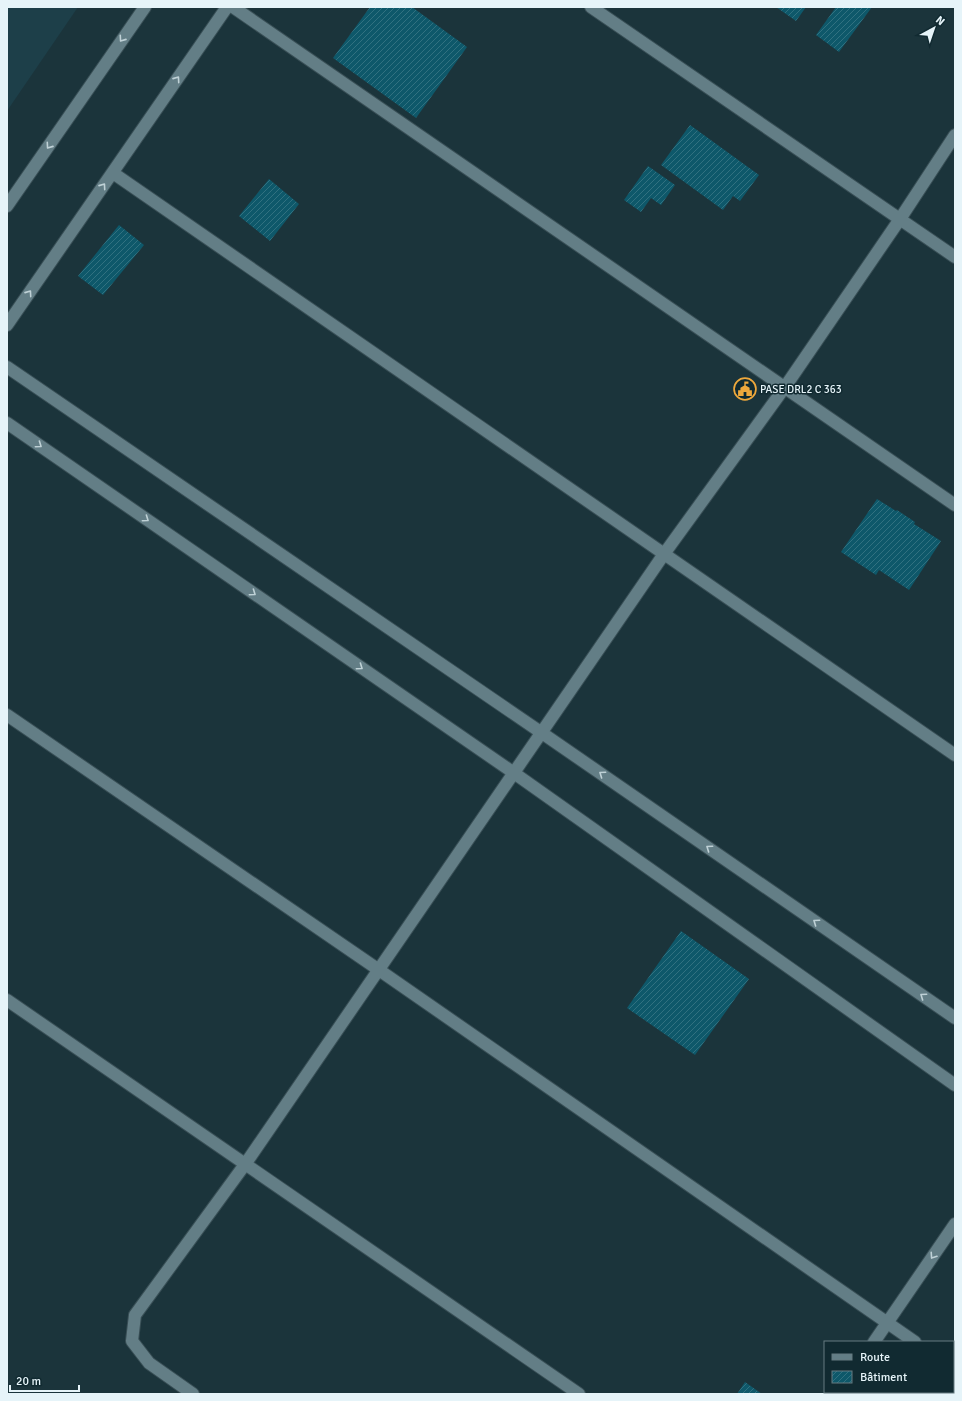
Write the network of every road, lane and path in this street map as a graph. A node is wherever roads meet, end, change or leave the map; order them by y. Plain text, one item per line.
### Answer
1 (145, 7) edge
2 (227, 7) edge
3 (233, 7) edge
4 (591, 7) edge
5 (955, 135) edge
6 (113, 173) junction
7 (7, 206) edge
8 (900, 219) junction
9 (955, 257) edge
10 (7, 325) edge
11 (7, 367) edge
12 (785, 386) junction
13 (7, 423) edge
14 (955, 504) edge
15 (664, 554) junction
16 (7, 715) edge
17 (542, 733) junction
18 (955, 755) edge
19 (514, 773) junction
20 (379, 970) junction
21 (7, 1000) edge
22 (955, 1018) edge
23 (955, 1085) edge
24 (246, 1163) junction
25 (955, 1224) edge
26 (887, 1323) junction
27 (875, 1341) edge
28 (914, 1341) edge
29 (193, 1394) edge
30 (579, 1394) edge

1 -> 7 street
6 -> 2 street
3 - 12 street
4 - 8 street
5 - 8 street
10 -> 6 street
6 - 15 street
8 - 9 street
8 - 12 street
11 - 17 street
12 - 14 street
12 - 15 street
13 -> 19 street
15 - 17 street
15 - 18 street
16 - 20 street
17 - 19 street
22 -> 17 street
19 - 20 street
19 - 23 street
20 - 24 street
20 - 26 street
21 - 24 street
24 - 29 street
24 - 30 street
25 -> 26 street
26 - 27 street
26 - 28 street

